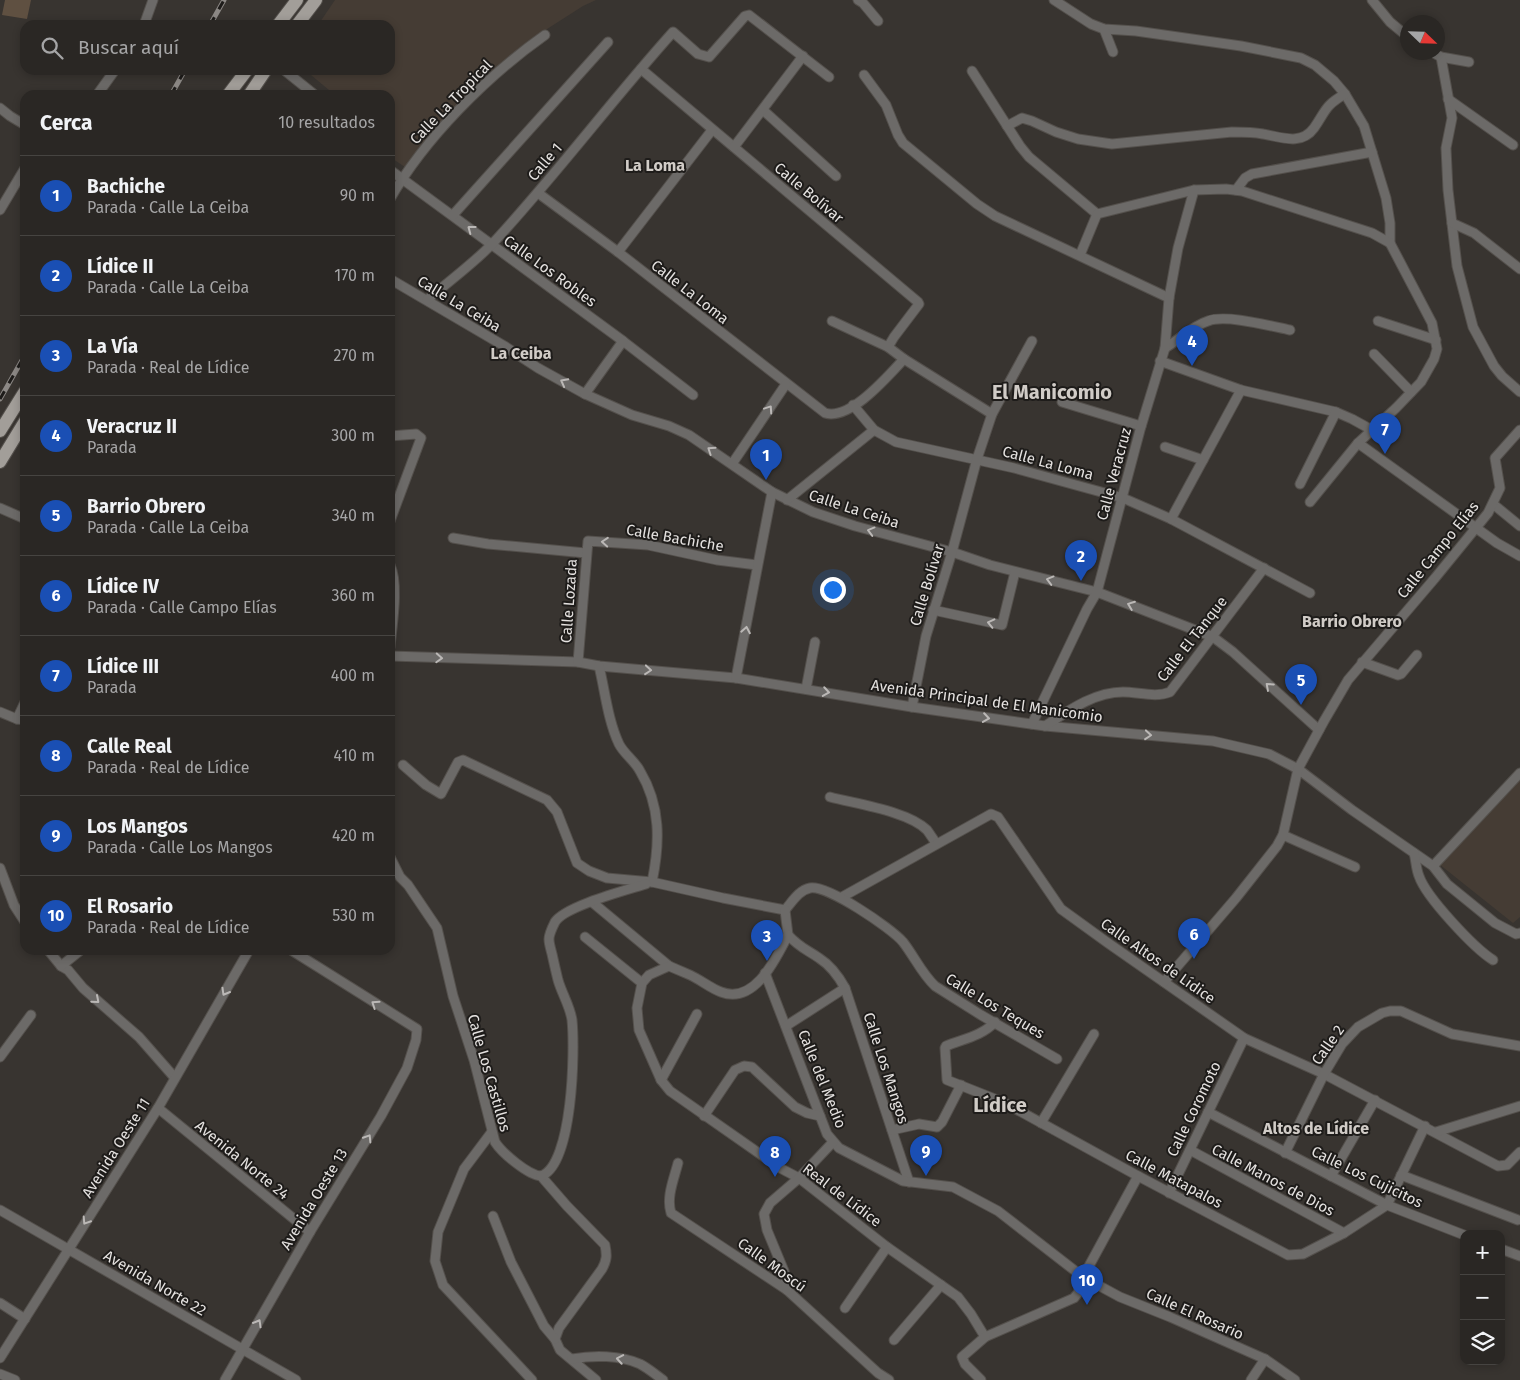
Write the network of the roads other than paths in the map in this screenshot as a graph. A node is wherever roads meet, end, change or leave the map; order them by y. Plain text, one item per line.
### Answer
1 (153, 0) edge
2 (297, 0) edge
3 (316, 0) edge
4 (858, 0) edge
5 (1054, 0) edge
6 (1372, 0) edge
7 (146, 20) edge
8 (282, 20) edge
9 (301, 20) edge
10 (878, 21) dead end
11 (1104, 29) junction
12 (1400, 31) edge
13 (545, 36) dead end
14 (608, 42) dead end
15 (1113, 52) dead end
16 (803, 56) junction
17 (1445, 58) edge
18 (1442, 60) edge
19 (1469, 62) dead end
20 (640, 69) junction
21 (972, 71) dead end
22 (111, 75) edge
23 (242, 75) edge
24 (263, 75) edge
25 (290, 75) edge
26 (864, 75) dead end
27 (830, 77) dead end
28 (101, 90) edge
29 (232, 90) edge
30 (252, 90) edge
31 (309, 90) edge
32 (1344, 94) junction
33 (1448, 99) junction
34 (0, 108) edge
35 (763, 110) junction
36 (20, 122) edge
37 (1007, 126) junction
38 (712, 130) junction
39 (1513, 145) dead end
40 (734, 147) junction
41 (1372, 152) junction
42 (395, 173) edge
43 (20, 176) edge
44 (836, 176) dead end
45 (402, 177) junction
46 (395, 190) edge
47 (1194, 190) junction
48 (1236, 190) junction
49 (538, 193) junction
50 (0, 210) edge
51 (1097, 214) junction
52 (453, 215) junction
53 (1452, 224) junction
54 (491, 244) junction
55 (1390, 244) junction
56 (618, 252) junction
57 (1080, 255) junction
58 (1520, 269) edge
59 (395, 282) edge
60 (1169, 298) junction
61 (427, 300) junction
62 (832, 321) dead end
63 (1378, 321) dead end
64 (1290, 330) dead end
65 (1436, 340) junction
66 (623, 341) junction
67 (1032, 341) dead end
68 (888, 347) junction
69 (1165, 348) junction
70 (1374, 354) dead end
71 (904, 359) junction
72 (1160, 362) junction
73 (786, 384) junction
74 (1241, 390) junction
75 (1411, 392) junction
76 (1520, 392) edge
77 (585, 394) junction
78 (693, 395) dead end
79 (20, 399) edge
80 (1062, 402) dead end
81 (853, 405) junction
82 (1336, 412) junction
83 (992, 414) junction
84 (1141, 426) junction
85 (20, 429) edge
86 (874, 430) junction
87 (1372, 430) junction
88 (1520, 430) edge
89 (0, 431) edge
90 (395, 436) edge
91 (1358, 443) junction
92 (1165, 446) dead end
93 (977, 459) junction
94 (1203, 460) junction
95 (0, 462) edge
96 (732, 464) junction
97 (1300, 484) dead end
98 (772, 492) junction
99 (1122, 498) junction
100 (787, 500) junction
101 (1310, 502) dead end
102 (1493, 504) junction
103 (0, 508) edge
104 (395, 509) edge
105 (20, 517) edge
106 (1172, 519) junction
107 (1520, 526) edge
108 (1477, 528) junction
109 (453, 538) dead end
110 (588, 541) joint
111 (952, 552) junction
112 (586, 553) junction
113 (1520, 556) edge
114 (757, 565) junction
115 (1264, 568) junction
116 (1015, 572) junction
117 (1097, 592) junction
118 (1310, 593) dead end
119 (933, 610) junction
120 (1213, 637) junction
121 (815, 642) dead end
122 (1417, 655) dead end
123 (395, 656) edge
124 (578, 662) junction
125 (1362, 662) junction
126 (599, 666) junction
127 (736, 678) junction
128 (806, 689) junction
129 (912, 707) junction
130 (0, 712) edge
131 (20, 719) edge
132 (1032, 724) junction
133 (1045, 726) junction
134 (1318, 730) junction
135 (403, 765) dead end
136 (1298, 769) junction
137 (1520, 773) edge
138 (830, 798) dead end
139 (1283, 835) junction
140 (936, 843) junction
141 (1414, 853) junction
142 (1433, 866) junction
143 (395, 867) edge
144 (1355, 867) dead end
145 (0, 868) edge
146 (395, 874) edge
147 (400, 877) junction
148 (652, 882) junction
149 (842, 897) junction
150 (592, 902) junction
151 (785, 910) junction
152 (20, 914) edge
153 (1520, 933) edge
154 (788, 935) junction
155 (585, 938) dead end
156 (52, 955) edge
157 (75, 955) edge
158 (246, 955) edge
159 (299, 955) edge
160 (1493, 960) dead end
161 (61, 966) junction
162 (669, 966) junction
163 (765, 973) junction
164 (1164, 982) junction
165 (642, 983) junction
166 (845, 988) junction
167 (697, 1014) dead end
168 (31, 1015) dead end
169 (995, 1022) junction
170 (786, 1026) junction
171 (1094, 1034) dead end
172 (1244, 1038) junction
173 (1520, 1046) edge
174 (0, 1057) edge
175 (1057, 1059) dead end
176 (1324, 1074) junction
177 (175, 1078) junction
178 (660, 1080) junction
179 (961, 1085) junction
180 (1375, 1100) junction
181 (1520, 1106) edge
182 (158, 1108) junction
183 (1208, 1112) junction
184 (704, 1116) junction
185 (820, 1116) junction
186 (1041, 1122) junction
187 (1425, 1126) junction
188 (892, 1130) junction
189 (1436, 1132) junction
190 (491, 1133) junction
191 (833, 1142) junction
192 (1190, 1150) junction
193 (1520, 1152) edge
194 (1285, 1153) junction
195 (678, 1163) dead end
196 (541, 1176) junction
197 (1138, 1176) junction
198 (1331, 1176) junction
199 (1402, 1176) junction
200 (799, 1178) junction
201 (909, 1182) junction
202 (1169, 1193) junction
203 (1386, 1205) junction
204 (0, 1210) edge
205 (493, 1216) dead end
206 (1518, 1220) dead end
207 (310, 1232) junction
208 (1344, 1233) junction
209 (1460, 1233) edge
210 (887, 1247) junction
211 (68, 1249) junction
212 (1505, 1250) edge
213 (1520, 1256) edge
214 (1083, 1276) junction
215 (940, 1285) junction
216 (787, 1290) junction
217 (0, 1303) edge
218 (845, 1308) dead end
219 (25, 1319) junction
220 (985, 1337) junction
221 (555, 1339) junction
222 (894, 1340) dead end
223 (243, 1349) junction
224 (0, 1358) edge
225 (572, 1359) junction
226 (1265, 1359) junction
227 (0, 1374) edge
228 (15, 1380) edge
229 (225, 1380) edge
230 (296, 1380) edge
231 (532, 1380) edge
232 (596, 1380) edge
233 (663, 1380) edge
234 (889, 1380) edge
235 (981, 1380) edge
236 (1252, 1380) edge
237 (1294, 1380) edge

1 - 7 street
2 - 8 main road
3 - 9 main road
4 - 10 street
5 - 11 street
6 - 12 street
11 - 15 street
11 - 32 street
13 - 45 street, Calle La Tropical
14 - 52 street
16 - 20 street, Calle 1
16 - 27 street
16 - 35 street
17 - 19 street
18 - 33 street
20 - 38 street, Calle Bolívar
20 - 49 street, Calle 1
21 - 37 street
22 - 28 street
23 - 29 main road
24 - 30 main road
25 - 31 street
26 - 57 street
32 - 37 street
32 - 41 street
33 - 39 street
33 - 53 street
34 - 36 street
35 - 40 street
35 - 44 street
37 - 51 street
38 - 40 street, Calle Bolívar
38 - 56 street
40 - 68 street, Calle Bolívar
41 - 48 street
41 - 55 street
42 - 45 street, Calle Los Robles
43 - 50 street
45 - 46 street, Calle La Tropical
45 - 52 street, Calle Los Robles
47 - 48 street
47 - 51 street
47 - 60 street, Calle Veracruz
48 - 55 street
49 - 54 street, Calle 1
49 - 56 street, Calle La Loma
51 - 57 street
54 -> 52 street, Calle Los Robles
53 - 58 street
53 - 76 street
54 - 61 street, Calle 1
54 - 66 street, Calle Los Robles
55 - 65 street
56 - 73 street, Calle La Loma
57 - 60 street
59 - 61 street, Calle La Ceiba
60 - 69 street, Calle Veracruz
77 -> 61 street, Calle La Ceiba
62 - 68 street
63 - 65 street
64 - 69 street
65 - 75 street
66 - 77 street
66 - 78 street, Calle Los Robles
67 - 83 street, Calle Bolívar
68 - 71 street
69 - 72 street, Calle Veracruz
70 - 75 street
71 - 81 street, Calle La Loma
71 - 83 street
72 - 74 street
72 - 84 street, Calle Veracruz
73 - 81 street, Calle La Loma
96 -> 73 street
74 - 82 street
74 - 94 street
75 - 87 street
96 -> 77 street, Calle La Ceiba
79 - 89 main road
80 - 84 street
81 - 86 street, Calle La Loma
82 - 87 street
82 - 97 street
83 - 93 street, Calle Bolívar
84 - 99 street, Calle Veracruz
85 - 95 main road
86 - 93 street, Calle La Loma
86 - 100 street
87 - 91 street
88 - 102 street, Calle Campo Elías
90 - 104 street
91 - 101 street
91 - 108 street
92 - 94 street
93 - 99 street, Calle La Loma
93 - 111 street, Calle Bolívar
94 - 106 street
96 - 98 street, Calle La Ceiba
98 - 100 street, Calle La Ceiba
98 - 114 street
99 - 106 street, Calle La Loma
99 - 117 street, Calle Veracruz
111 -> 100 street, Calle La Ceiba
102 - 107 street
102 - 108 street, Calle Campo Elías
103 - 105 street
106 - 115 street, Calle La Loma
108 - 113 street
108 - 125 street, Calle Campo Elías
109 - 112 street
110 - 112 street, Calle Lozada
114 -> 110 street, Calle Bachiche
111 - 116 street, Calle La Ceiba
111 - 119 street, Calle Bolívar
112 - 124 street, Calle Lozada
127 -> 114 street
115 - 118 street, Calle La Loma
115 - 120 street, Calle El Tanque
117 -> 116 street, Calle La Ceiba
116 -> 119 street
120 -> 117 street, Calle La Ceiba
117 - 132 street, Calle Veracruz
119 - 129 street, Calle Bolívar
120 - 133 street, Calle El Tanque
134 -> 120 street, Calle La Ceiba
121 - 128 street
122 - 125 street
123 -> 124 street, Avenida Principal de El Manicomio
124 - 126 street, Avenida Principal de El Manicomio
125 - 134 street, Calle Campo Elías
126 -> 127 street, Avenida Principal de El Manicomio
126 - 148 street
127 - 128 street, Avenida Principal de El Manicomio
128 -> 129 street, Avenida Principal de El Manicomio
129 -> 132 street, Avenida Principal de El Manicomio
130 - 131 street
132 - 133 street, Avenida Principal de El Manicomio
133 -> 136 street, Avenida Principal de El Manicomio
134 - 136 street, Calle Campo Elías
135 - 148 street
136 - 139 street, Calle Campo Elías
136 - 141 street, Avenida Principal de El Manicomio
137 - 142 street
138 - 140 street
139 - 144 street
139 - 164 street, Calle Campo Elías
140 - 149 street, Calle Altos de Lídice
140 - 164 street, Calle Altos de Lídice
141 - 142 street, Avenida Principal de El Manicomio
141 - 160 street
142 - 153 street, Avenida Principal de El Manicomio
143 - 147 street, Calle Los Castillos
145 - 152 street
146 - 147 street
147 - 190 street, Calle Los Castillos
148 - 150 street
148 - 151 street
149 - 151 street, Calle Los Teques
149 - 169 street, Calle Los Teques
150 - 162 street
150 - 196 street
151 - 154 street
154 - 163 street
154 - 166 street, Calle Los Mangos
155 - 165 street
156 - 161 street
157 - 161 street
158 -> 177 street, Avenida Oeste 11
207 -> 159 street, Avenida Oeste 13
161 -> 177 street
162 - 163 street
162 - 165 street
163 - 170 street, Calle del Medio
164 - 172 street, Calle Altos de Lídice
165 - 178 street, Real de Lídice
166 - 170 street
166 - 188 street, Calle Los Mangos
167 - 178 street
168 - 174 street
169 - 175 street, Calle Los Teques
169 - 179 street, Calle Matapalos
170 - 185 street, Calle del Medio
171 - 186 street
172 - 176 street, Calle Altos de Lídice
172 - 183 street, Calle Coromoto
173 - 176 street, Calle 2
176 - 180 street, Calle Altos de Lídice
176 - 194 street, Calle 2
177 - 182 street, Avenida Oeste 11
178 - 184 street, Real de Lídice
179 - 186 street, Calle Matapalos
179 - 188 street
180 - 187 street, Calle Altos de Lídice
180 - 198 street
181 - 189 street
182 - 207 street, Avenida Norte 24
182 -> 211 street, Avenida Oeste 11
183 - 192 street, Calle Coromoto
183 - 194 street, Calle Los Cujicitos
184 - 185 street
184 - 200 street, Real de Lídice
185 - 191 street, Calle del Medio
186 - 197 street, Calle Matapalos
187 - 189 street, Calle Altos de Lídice
187 - 199 street, Calle Matapalos
188 - 201 street, Calle Los Mangos
189 - 193 street, Calle Altos de Lídice
190 - 196 street, Calle Los Castillos
190 - 231 street
191 - 200 street
191 - 201 street, Calle del Medio
192 - 202 street, Calle Coromoto
192 - 208 street, Calle Manos de Dios
194 - 198 street, Calle Los Cujicitos
195 - 216 street, Calle Moscú
196 - 221 street, Calle Los Castillos
197 - 202 street, Calle Matapalos
197 - 214 street
198 - 203 street, Calle Los Cujicitos
199 - 203 street, Calle Matapalos
199 - 206 street
200 - 210 street, Real de Lídice
200 - 216 street
201 - 214 street
202 - 208 street, Calle Matapalos
203 - 208 street, Calle Matapalos
203 - 209 street, Calle Los Cujicitos
204 - 211 street, Avenida Norte 22
205 - 221 street
223 -> 207 street, Avenida Oeste 13
210 - 215 street, Real de Lídice
210 - 218 street
211 - 219 street, Avenida Oeste 11
211 - 223 street, Avenida Norte 22
212 - 213 street
214 - 220 street
214 - 226 street, Calle El Rosario
215 - 220 street, Real de Lídice
215 - 222 street
216 - 234 street, Calle Moscú
217 - 219 street
219 - 224 street, Avenida Oeste 11
220 - 235 street
221 - 225 street
223 - 229 street, Avenida Oeste 13
223 - 230 street, Avenida Norte 22
225 - 232 street
233 -> 225 street
226 - 236 street
226 - 237 street, Calle El Rosario
227 - 228 street

